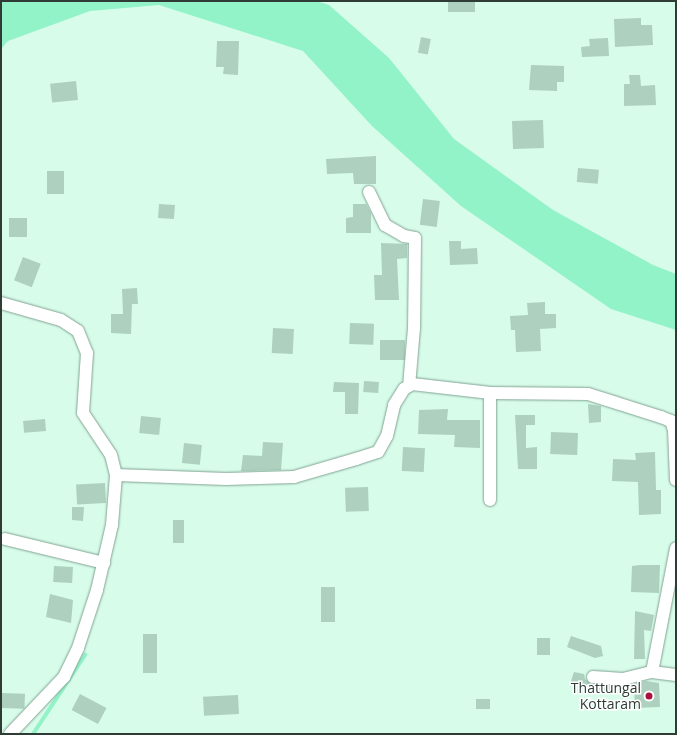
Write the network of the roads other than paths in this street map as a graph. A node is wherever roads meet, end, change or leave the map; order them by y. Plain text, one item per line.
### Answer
1 (369, 192) dead end
2 (1, 303) edge
3 (409, 386) junction
4 (490, 393) junction
5 (116, 475) junction
6 (676, 480) edge
7 (490, 500) dead end
8 (5, 538) dead end
9 (676, 548) edge
10 (104, 563) junction
11 (652, 672) junction
12 (676, 675) edge
13 (592, 677) dead end
14 (10, 734) edge

1 - 3 street
2 - 5 street
3 - 4 street
3 - 5 street
4 - 6 street
4 - 7 street
5 - 10 street
8 - 10 street
9 - 11 street
10 - 14 street
11 - 12 street
11 - 13 street

